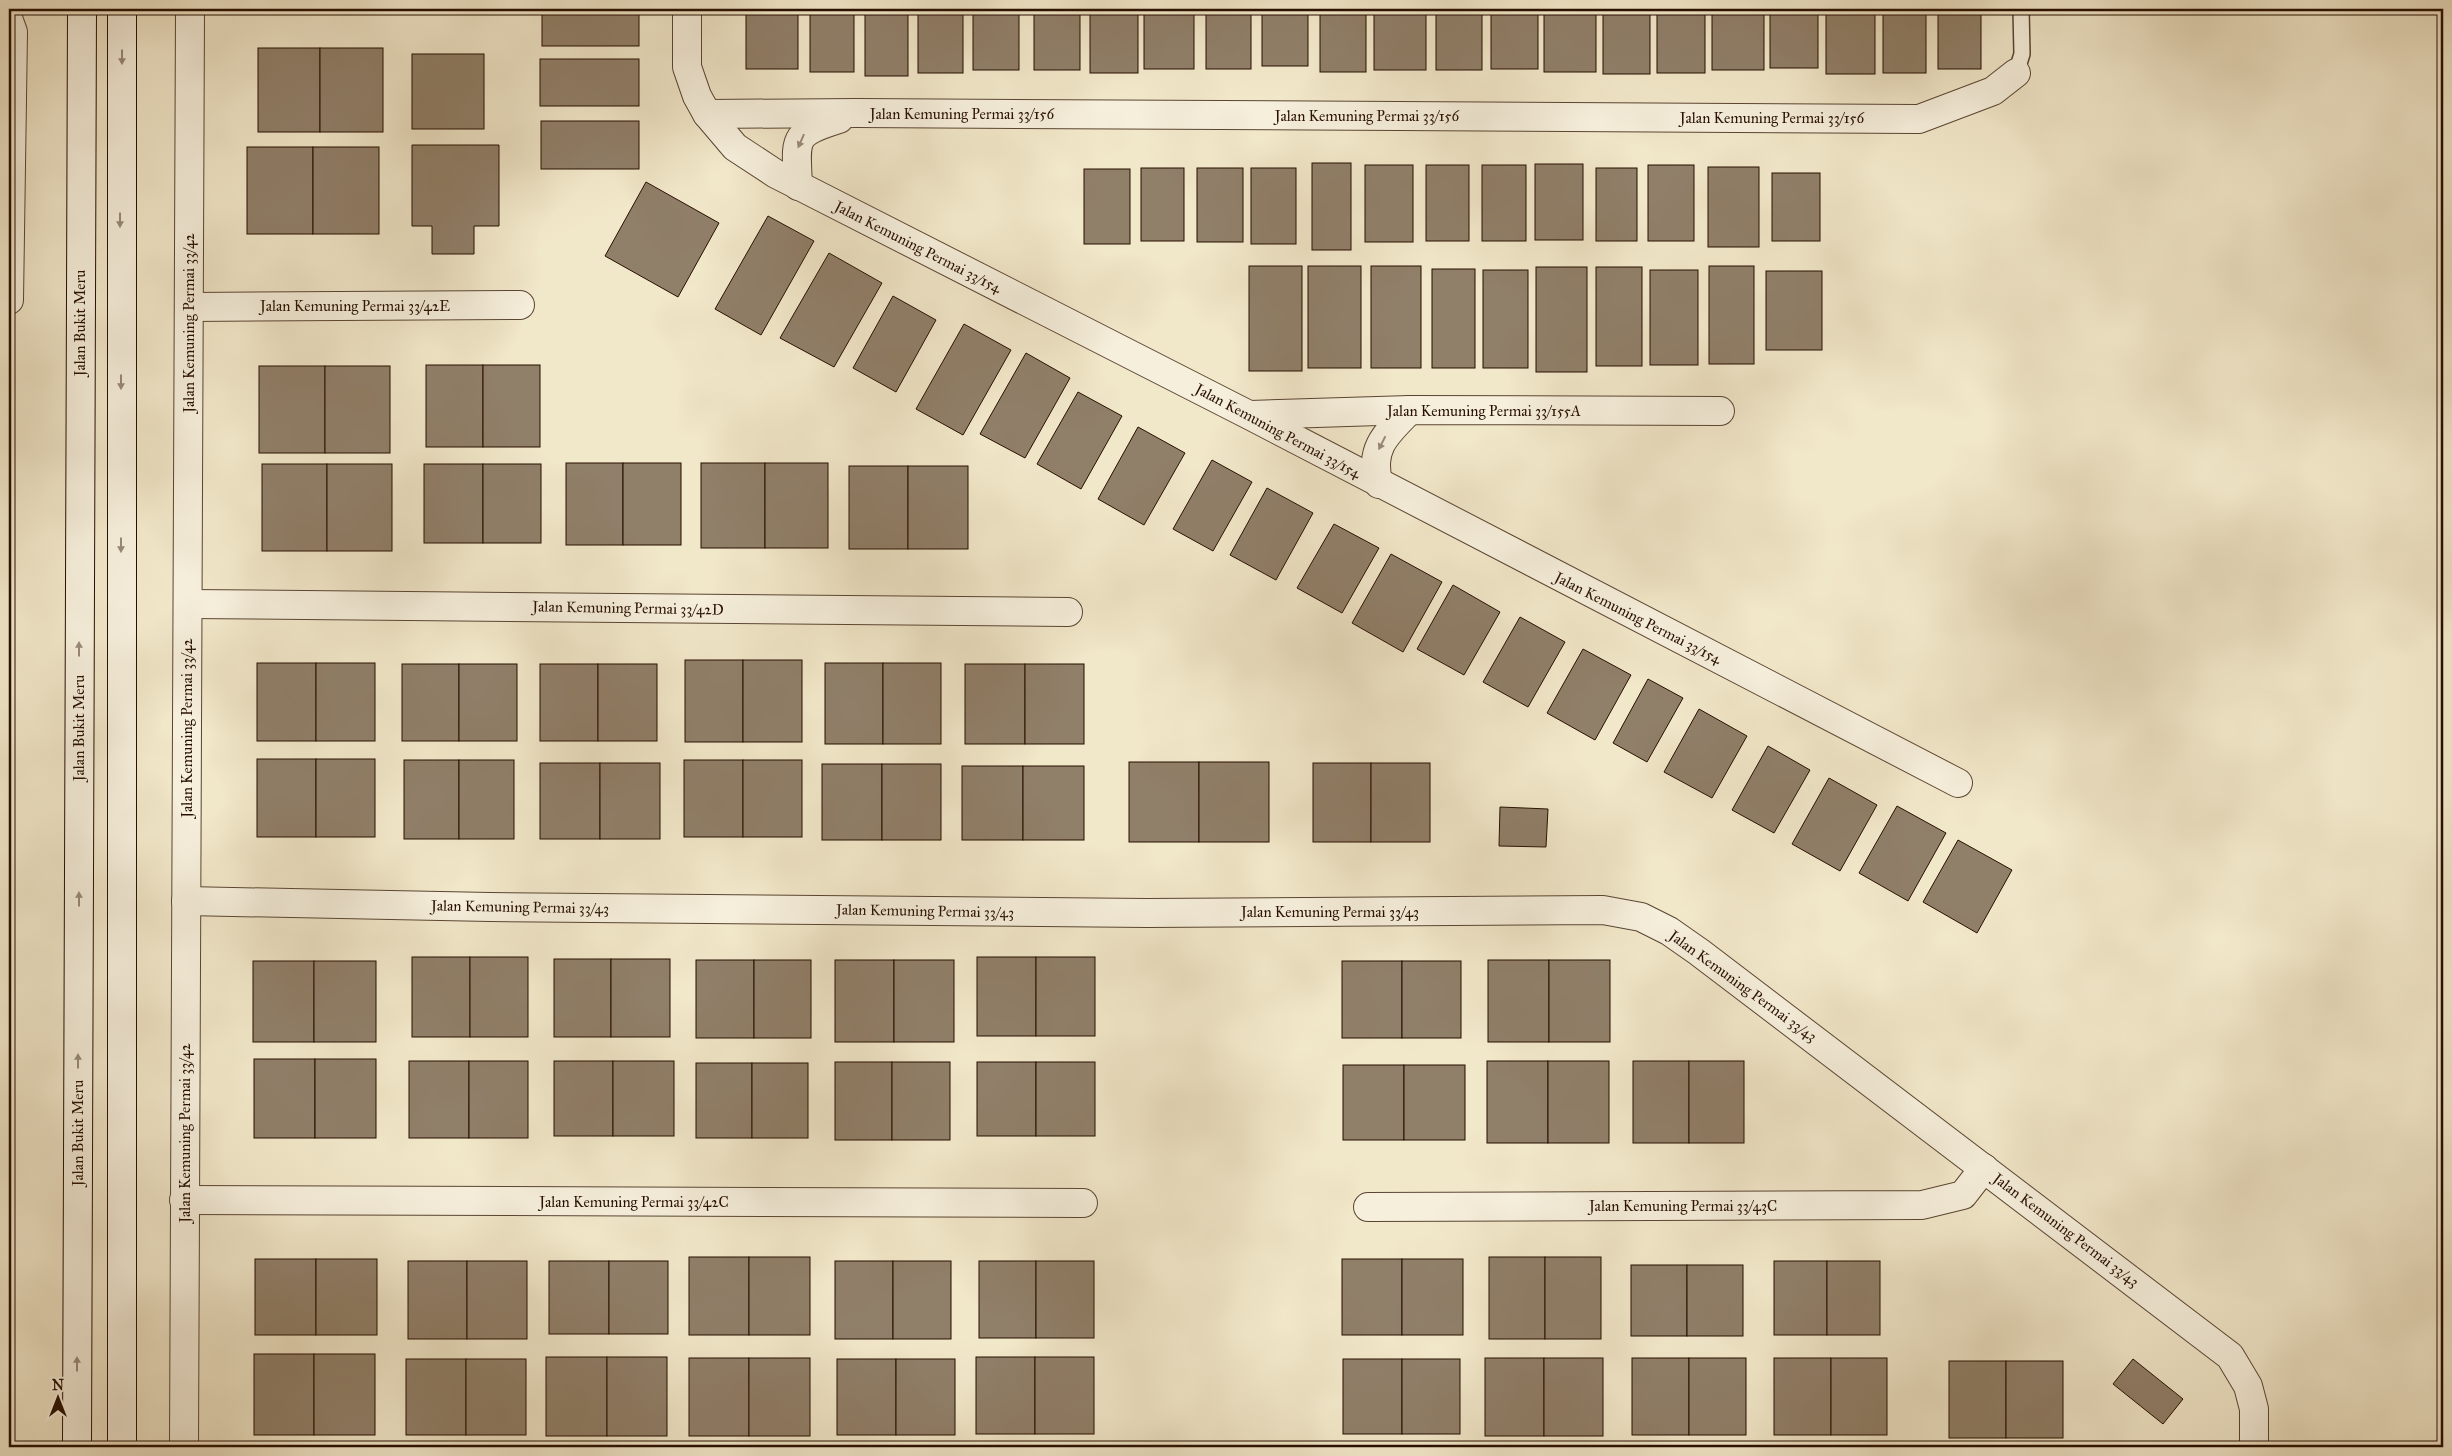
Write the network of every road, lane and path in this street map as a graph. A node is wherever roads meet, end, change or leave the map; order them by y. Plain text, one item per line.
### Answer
1 (82, 9) edge
2 (122, 9) edge
3 (190, 9) edge
4 (687, 9) edge
5 (2021, 9) edge
6 (11, 26) edge
7 (2016, 73) joint
8 (858, 113) junction
9 (706, 114) junction
10 (798, 186) junction
11 (10, 298) edge
12 (520, 305) dead end
13 (189, 307) junction
14 (1410, 410) junction
15 (1720, 411) dead end
16 (1249, 415) junction
17 (1378, 484) junction
18 (188, 604) junction
19 (1068, 612) dead end
20 (1958, 783) dead end
21 (186, 901) junction
22 (1984, 1168) junction
23 (184, 1200) junction
24 (1083, 1204) dead end
25 (1368, 1207) dead end
26 (77, 1447) edge
27 (122, 1447) edge
28 (184, 1447) edge
29 (2254, 1447) edge

26 -> 1 street, Jalan Bukit Meru
2 -> 27 street
3 - 13 street, Jalan Kemuning Permai 33/42
4 - 9 street, Jalan Kemuning Permai 33/154
5 - 7 lane
6 - 11 street
7 - 8 street, Jalan Kemuning Permai 33/156
8 - 9 street, Jalan Kemuning Permai 33/156
8 -> 10 street
9 - 10 street, Jalan Kemuning Permai 33/154
10 - 16 street, Jalan Kemuning Permai 33/154
12 - 13 street, Jalan Kemuning Permai 33/42E
13 - 18 street, Jalan Kemuning Permai 33/42
14 - 15 street, Jalan Kemuning Permai 33/155A
14 - 16 street, Jalan Kemuning Permai 33/155A
14 -> 17 street
16 - 17 street, Jalan Kemuning Permai 33/154
17 - 20 street, Jalan Kemuning Permai 33/154
18 - 19 street, Jalan Kemuning Permai 33/42D
18 - 21 street, Jalan Kemuning Permai 33/42
21 - 22 street, Jalan Kemuning Permai 33/43
21 - 23 street, Jalan Kemuning Permai 33/42
22 - 25 street, Jalan Kemuning Permai 33/43C
22 - 29 street, Jalan Kemuning Permai 33/43
23 - 24 street, Jalan Kemuning Permai 33/42C
23 - 28 street, Jalan Kemuning Permai 33/42

